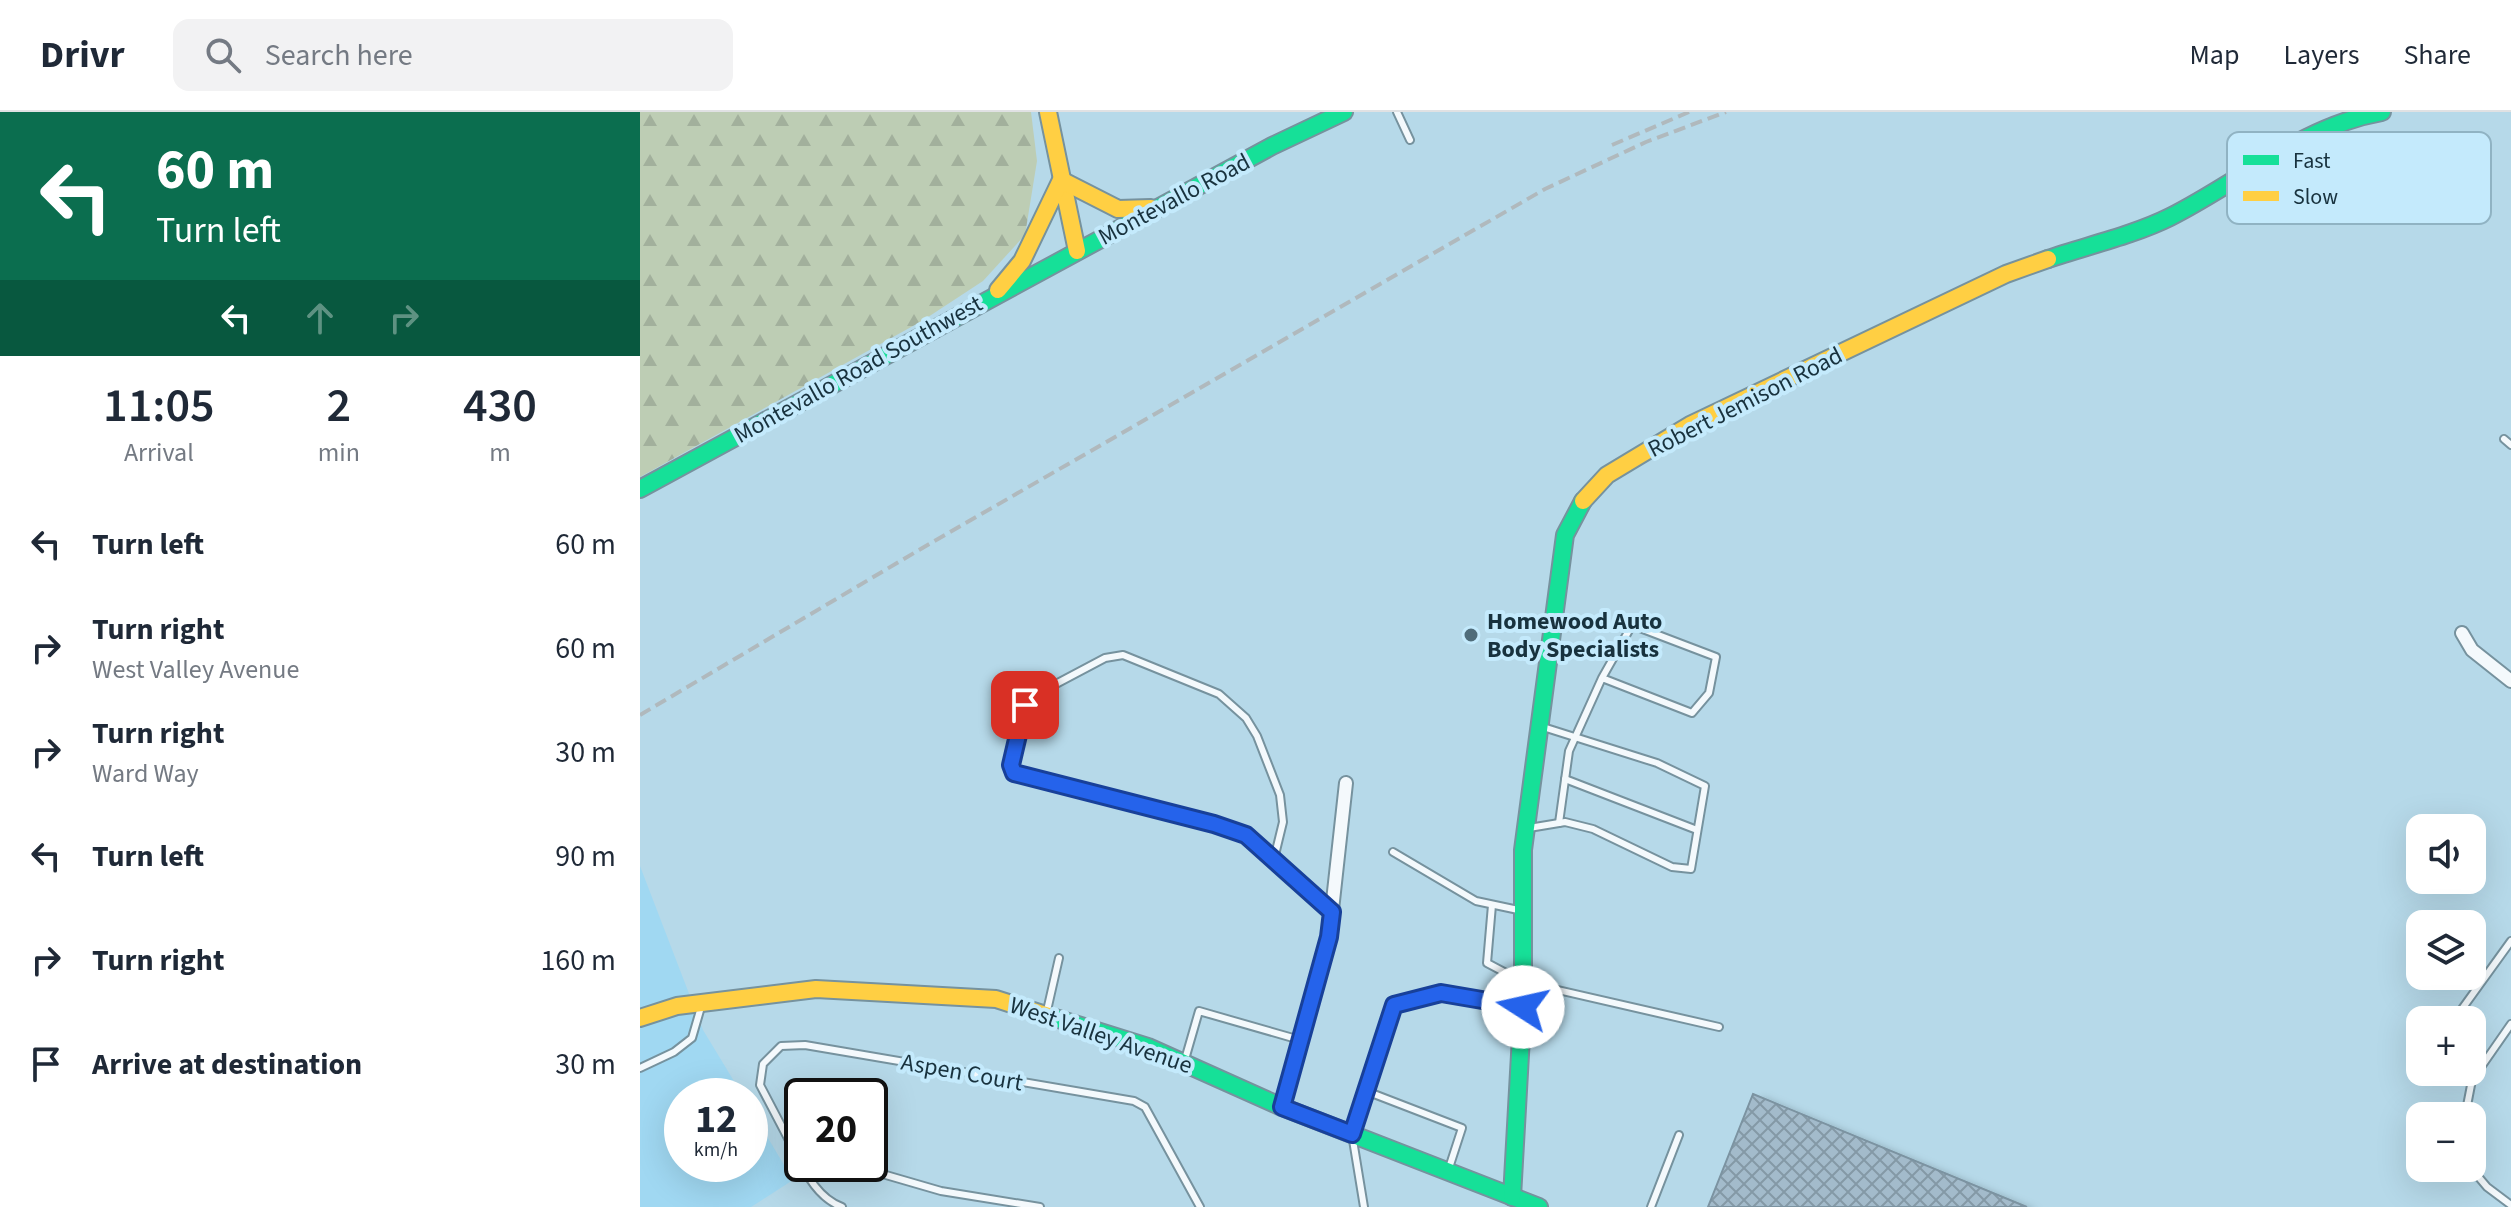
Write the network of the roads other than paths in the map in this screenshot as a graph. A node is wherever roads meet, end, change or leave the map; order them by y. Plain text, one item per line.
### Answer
1 (1048, 112) edge
2 (1344, 112) edge
3 (1397, 112) edge
4 (2382, 112) edge
5 (2316, 132) edge
6 (1410, 140) dead end
7 (1061, 180) junction
8 (2227, 184) edge
9 (1156, 208) junction
10 (1077, 251) junction
11 (993, 296) junction
12 (2504, 439) dead end
13 (2511, 445) edge
14 (640, 489) edge
15 (2462, 633) dead end
16 (1602, 678) junction
17 (2511, 681) edge
18 (1538, 725) junction
19 (1577, 737) junction
20 (1565, 779) junction
21 (1346, 783) dead end
22 (1559, 823) junction
23 (1525, 829) junction
24 (1697, 830) junction
25 (1393, 852) dead end
26 (1274, 859) junction
27 (1492, 905) junction
28 (1523, 911) junction
29 (1332, 912) junction
30 (2511, 941) edge
31 (1059, 958) dead end
32 (1523, 982) junction
33 (702, 1003) junction
34 (2464, 1006) edge
35 (1523, 1007) junction
36 (1046, 1015) junction
37 (640, 1018) edge
38 (2511, 1024) edge
39 (1719, 1027) dead end
40 (1300, 1040) junction
41 (2486, 1061) edge
42 (1184, 1063) junction
43 (640, 1068) edge
44 (1366, 1091) junction
45 (1282, 1107) junction
46 (784, 1131) edge
47 (1352, 1134) junction
48 (1679, 1135) dead end
49 (1448, 1172) junction
50 (888, 1176) edge
51 (812, 1182) edge
52 (2483, 1182) edge
53 (1510, 1202) edge
54 (2511, 1205) edge
55 (842, 1207) edge
56 (1040, 1207) edge
57 (1200, 1207) edge
58 (1364, 1207) edge
59 (1539, 1207) edge
60 (1651, 1207) edge

1 - 7 street
2 - 9 street, Montevallo Road
3 - 6 lane
4 - 5 street, Robert Jemison Road
7 - 9 street
7 - 10 street
7 - 11 street
8 - 18 street, Robert Jemison Road
9 - 10 street, Montevallo Road
10 - 11 street, Montevallo Road Southwest
11 - 14 street, Montevallo Road Southwest
12 - 13 lane
15 - 17 street
16 - 16 lane
16 - 19 lane
18 - 19 lane
18 - 23 street, Robert Jemison Road
19 - 20 lane
19 - 24 lane
20 - 22 lane
20 - 24 lane
21 - 29 street
22 - 23 lane
22 - 24 lane
23 - 28 street, Robert Jemison Road
25 - 27 lane
26 - 26 lane
26 - 29 lane
27 - 28 lane
27 - 32 lane
28 - 32 street, Robert Jemison Road
29 - 40 street
30 - 34 lane
31 - 36 lane
32 - 35 street, Robert Jemison Road
32 - 39 lane
33 - 36 street, West Valley Avenue
33 - 37 street, West Valley Avenue
33 - 43 lane
35 - 44 lane
35 - 53 street, Robert Jemison Road
36 - 42 street, West Valley Avenue
38 - 41 lane
40 - 42 lane
40 - 45 street
42 - 45 street, West Valley Avenue
44 - 47 lane
44 - 49 lane
45 - 47 street, West Valley Avenue
46 - 57 lane, Aspen Court
47 - 49 street, West Valley Avenue
47 - 58 lane
48 - 60 lane
49 - 53 street, West Valley Avenue
50 - 56 lane
51 - 55 lane, Aspen Court
52 - 54 lane
53 - 59 street, West Valley Avenue

